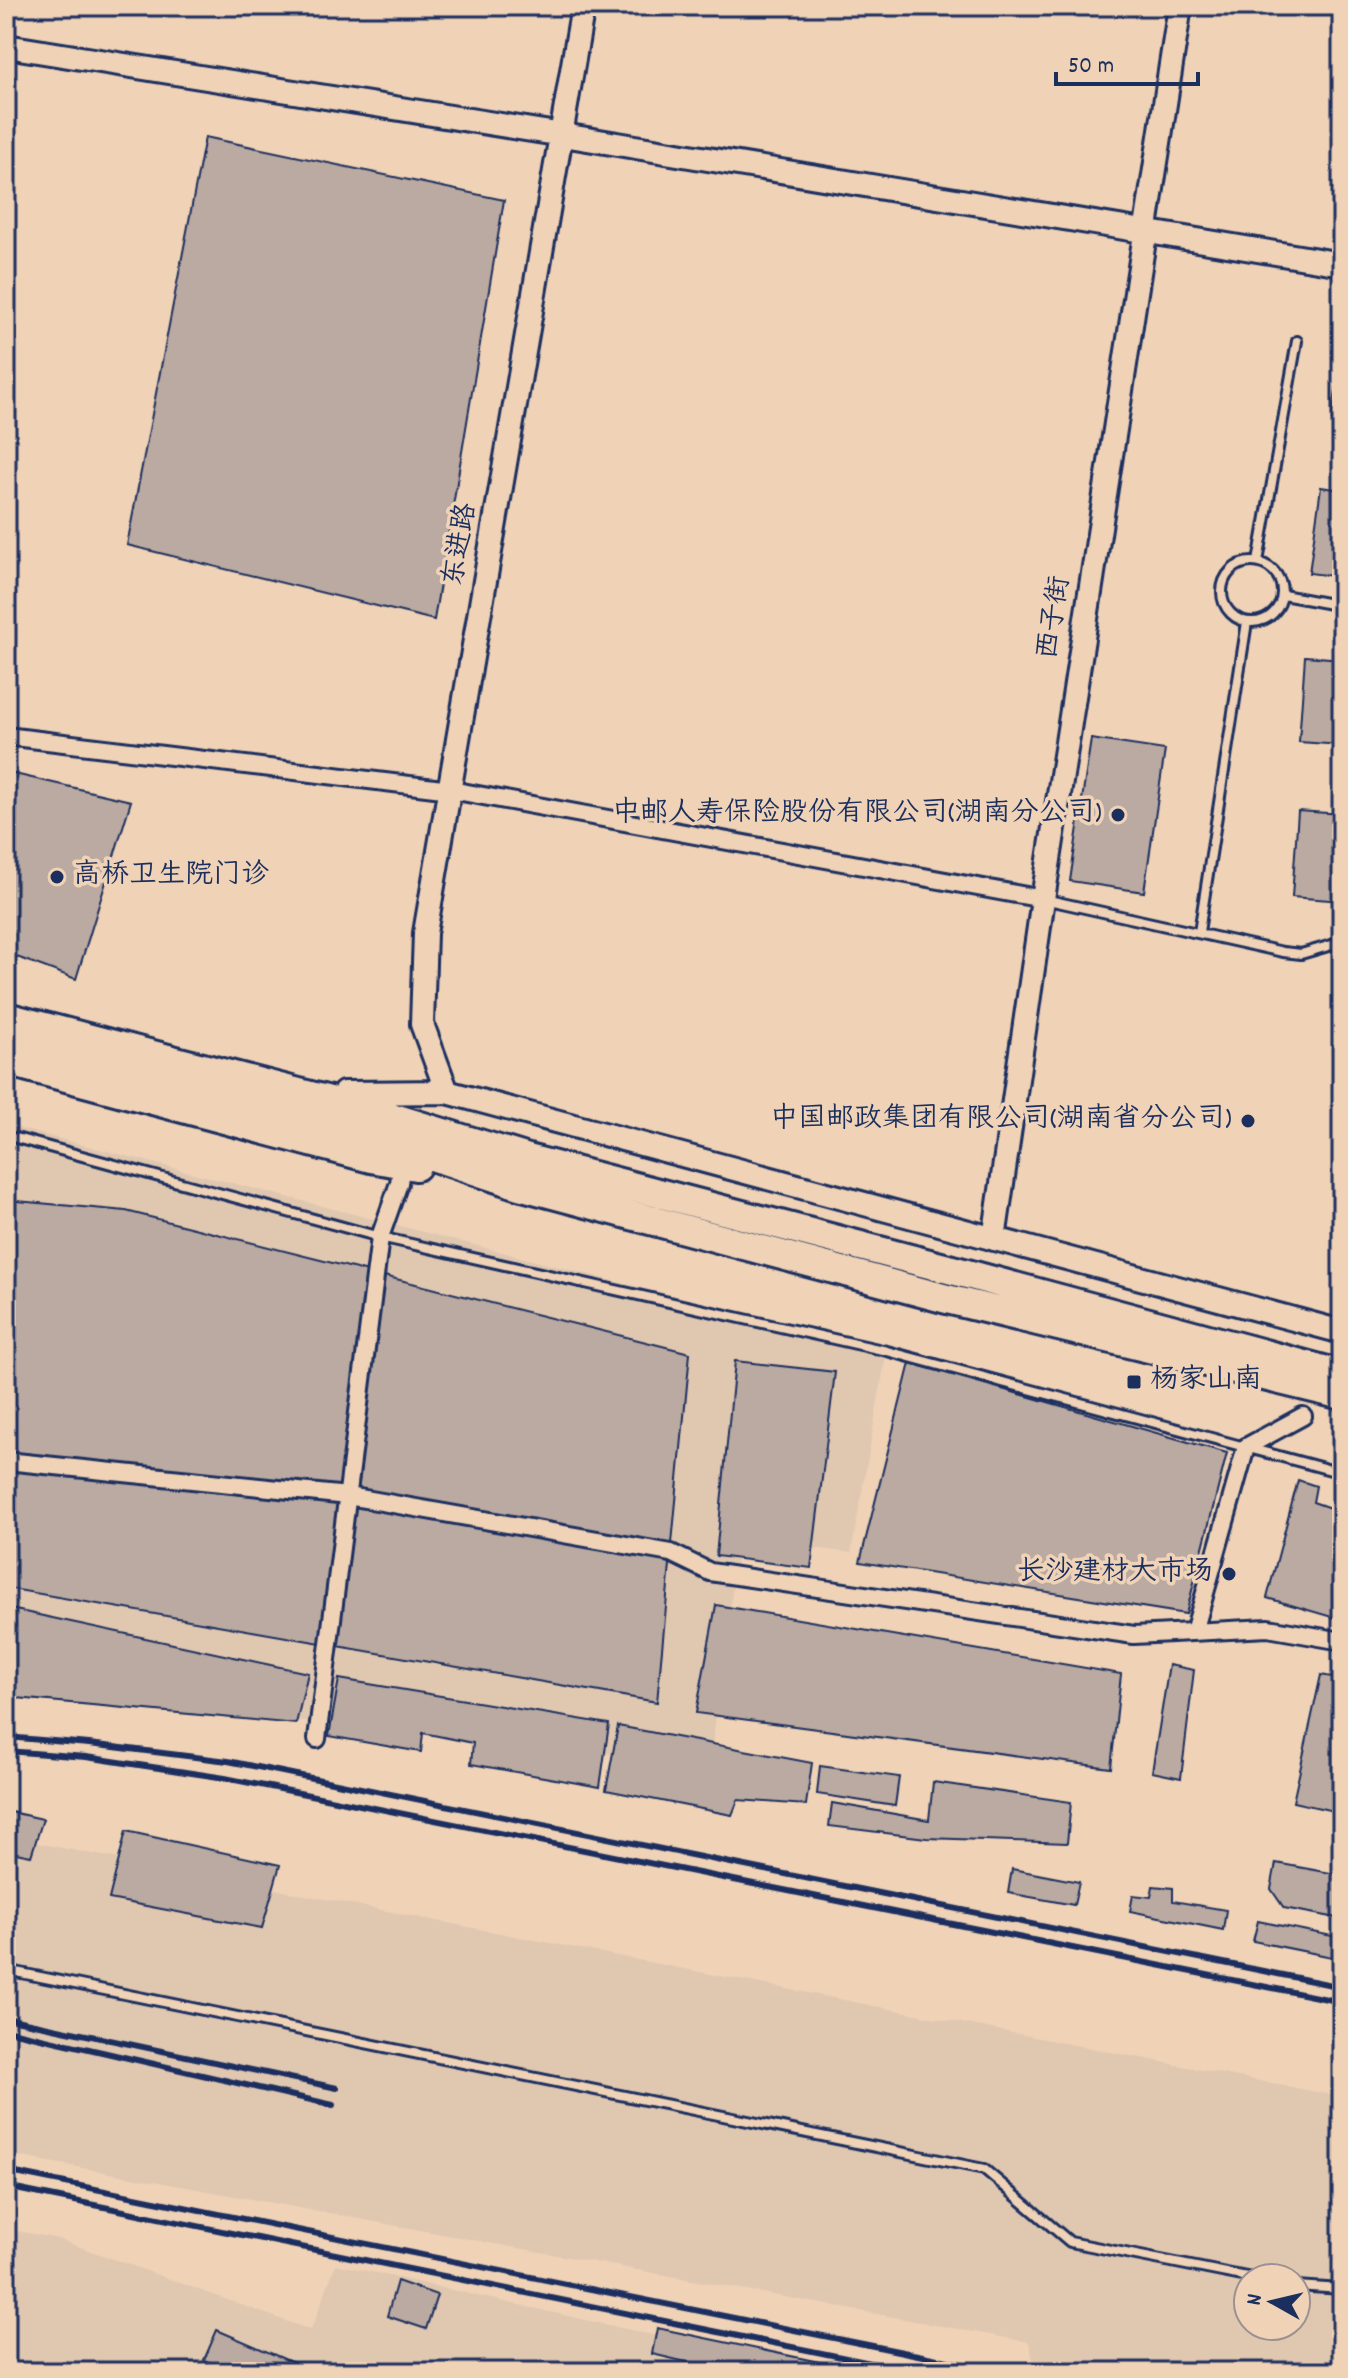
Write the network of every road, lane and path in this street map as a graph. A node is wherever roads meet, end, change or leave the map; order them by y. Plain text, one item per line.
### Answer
1 (583, 6) edge
2 (1180, 6) edge
3 (6, 46) edge
4 (563, 135) junction
5 (1146, 231) junction
6 (1342, 264) edge
7 (1297, 341) dead end
8 (1258, 562) junction
9 (1283, 595) junction
10 (1342, 606) edge
11 (1247, 622) junction
12 (6, 736) edge
13 (451, 790) junction
14 (1043, 899) junction
15 (1199, 932) junction
16 (1342, 942) edge
17 (6, 1001) edge
18 (6, 1017) edge
19 (6, 1039) edge
20 (6, 1061) edge
21 (447, 1092) junction
22 (344, 1093) junction
23 (382, 1127) junction
24 (16, 1138) dead end
25 (402, 1163) junction
26 (524, 1172) junction
27 (380, 1237) junction
28 (994, 1239) junction
29 (1342, 1332) edge
30 (1342, 1375) edge
31 (1342, 1395) edge
32 (1303, 1416) dead end
33 (1246, 1447) junction
34 (6, 1461) edge
35 (1342, 1473) edge
36 (348, 1496) junction
37 (1194, 1632) junction
38 (1342, 1641) edge
39 (317, 1739) dead end
40 (6, 1970) edge
41 (1232, 2274) edge
42 (1312, 2287) edge
43 (1342, 2289) edge

1 - 4 street, 东进路
2 - 5 street, 西子街
3 - 4 street
4 - 5 street
4 - 13 street, 东进路
5 - 6 street
5 - 14 street, 西子街
7 - 8 lane
8 - 9 lane
8 - 11 lane
9 - 10 lane
9 - 11 lane
11 - 15 lane
12 - 13 street
13 - 14 street
13 - 21 street, 东进路
14 - 15 lane
14 - 28 street, 西子街
15 - 16 lane
17 - 22 highway
18 - 23 highway
19 - 23 highway
20 - 25 highway
21 - 22 street
21 - 28 street
22 - 26 highway
23 - 26 highway
24 - 27 lane
25 - 26 highway
25 - 27 street
26 - 30 highway
26 - 31 highway
27 - 33 lane
27 - 36 street
28 - 29 street
32 - 33 street
33 - 35 lane
33 - 37 street
34 - 36 street
36 - 37 street
36 - 39 street
37 - 38 street
40 - 41 lane
42 - 43 lane

